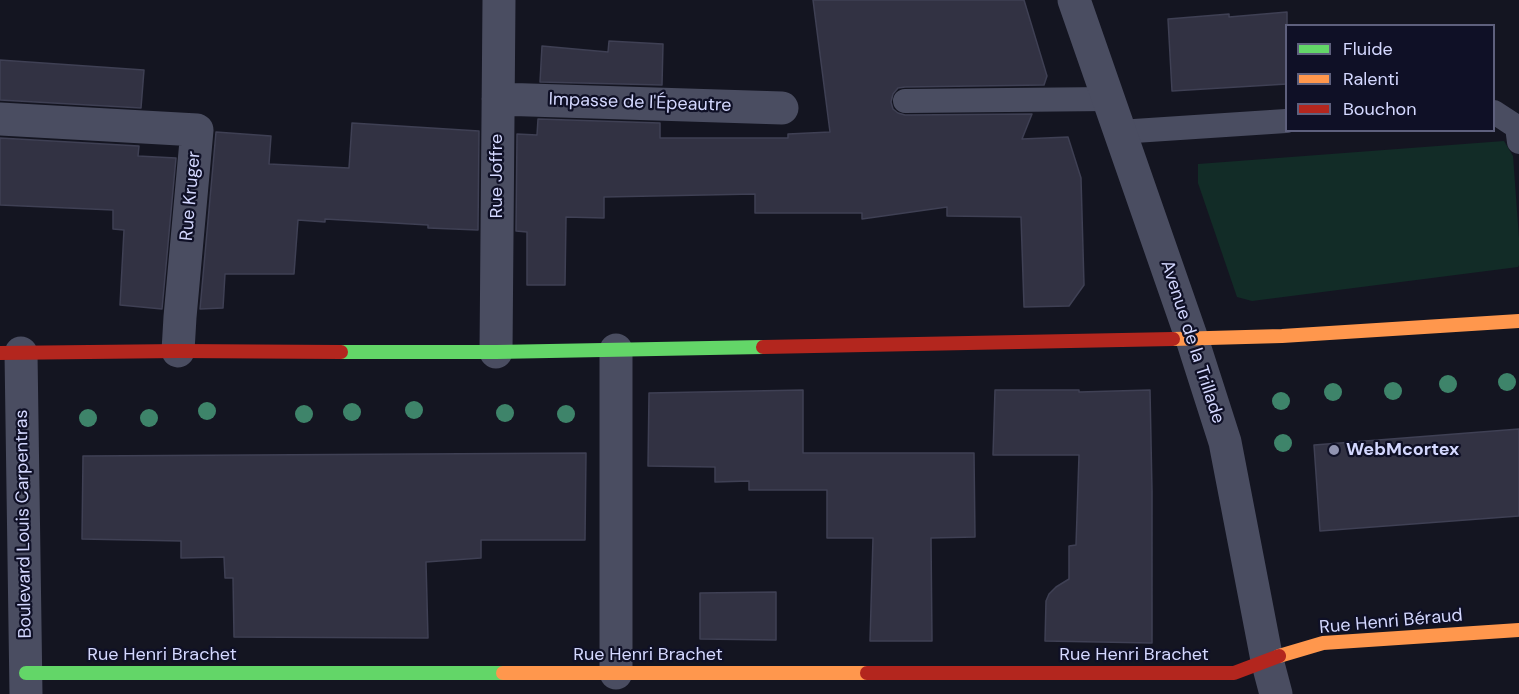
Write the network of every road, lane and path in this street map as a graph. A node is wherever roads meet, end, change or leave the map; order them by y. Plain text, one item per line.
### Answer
1 (499, 0) edge
2 (1076, 1) edge
3 (498, 99) junction
4 (1108, 99) junction
5 (905, 101) dead end
6 (782, 108) dead end
7 (1495, 113) edge
8 (0, 119) edge
9 (1285, 121) edge
10 (1119, 132) junction
11 (1519, 142) edge
12 (1519, 321) edge
13 (1192, 339) junction
14 (616, 350) junction
15 (178, 351) junction
16 (496, 352) junction
17 (11, 353) edge
18 (1519, 630) edge
19 (1267, 660) junction
20 (616, 673) junction
21 (26, 683) edge
22 (406, 684) edge
23 (807, 684) edge
24 (1276, 694) edge

1 - 3 street, Rue Joffre
2 - 4 street, Avenue de la Trillade
3 - 6 street, Impasse de l'Épeautre
3 - 16 street, Rue Joffre
4 - 5 lane
4 - 10 street, Avenue de la Trillade
7 - 11 lane
8 - 15 street, Rue Kruger
9 - 10 lane
10 - 13 street, Avenue de la Trillade
12 - 13 street
13 - 14 street
13 - 19 street, Avenue de la Trillade
14 - 16 street
14 - 20 street
15 - 16 street
15 - 17 street
17 - 21 street, Boulevard Louis Carpentras
18 - 19 street, Rue Henri Béraud
19 - 23 street, Rue Henri Brachet
19 - 24 street, Avenue de la Trillade
20 - 22 street, Rue Henri Brachet
20 - 23 street, Rue Henri Brachet
21 - 22 street, Rue Henri Brachet

